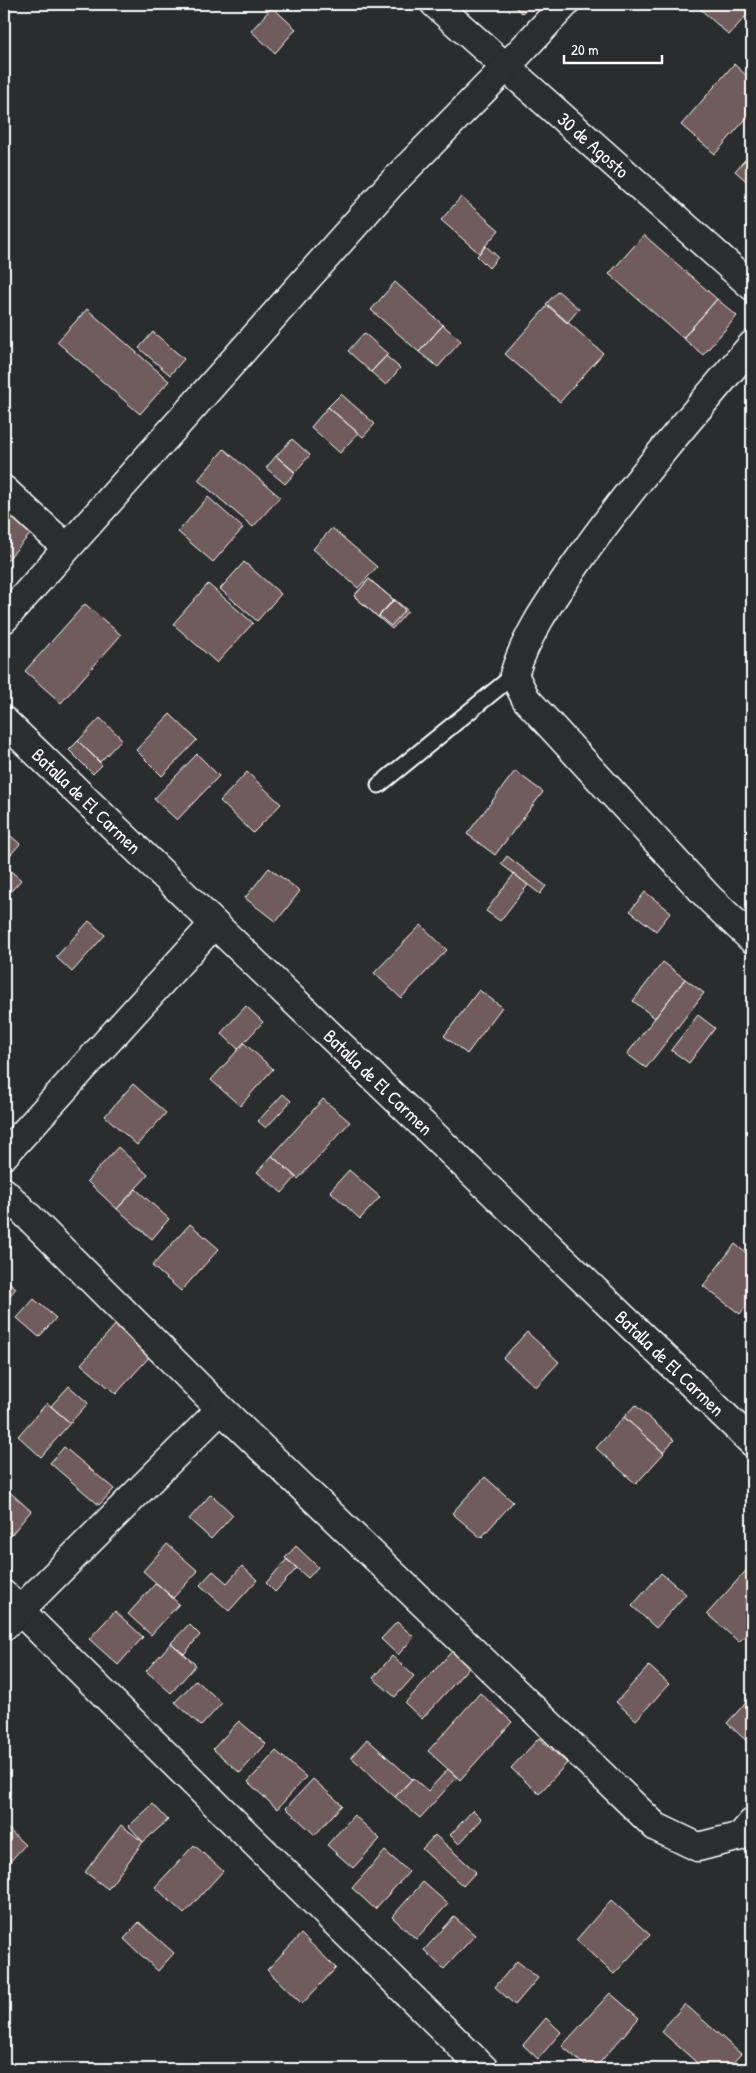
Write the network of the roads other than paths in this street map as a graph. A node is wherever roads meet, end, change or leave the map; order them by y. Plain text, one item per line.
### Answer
1 (435, 4) edge
2 (565, 4) edge
3 (506, 67) junction
4 (752, 286) edge
5 (752, 345) edge
6 (4, 490) edge
7 (66, 546) junction
8 (4, 619) edge
9 (514, 675) junction
10 (4, 722) edge
11 (379, 785) dead end
12 (214, 924) junction
13 (752, 939) edge
14 (4, 1155) edge
15 (4, 1192) edge
16 (221, 1409) junction
17 (752, 1442) edge
18 (9, 1610) edge
19 (752, 1823) edge
20 (484, 2069) edge

1 - 3 street, 30 de Agosto
2 - 3 street
3 - 4 street, 30 de Agosto
3 - 7 street
5 - 9 street
6 - 7 street
7 - 8 street
9 - 11 lane
9 - 13 street
10 - 12 street, Batalla de El Carmen
12 - 14 street
12 - 17 street, Batalla de El Carmen
15 - 16 street
16 - 18 street
16 - 19 street
18 - 20 street

